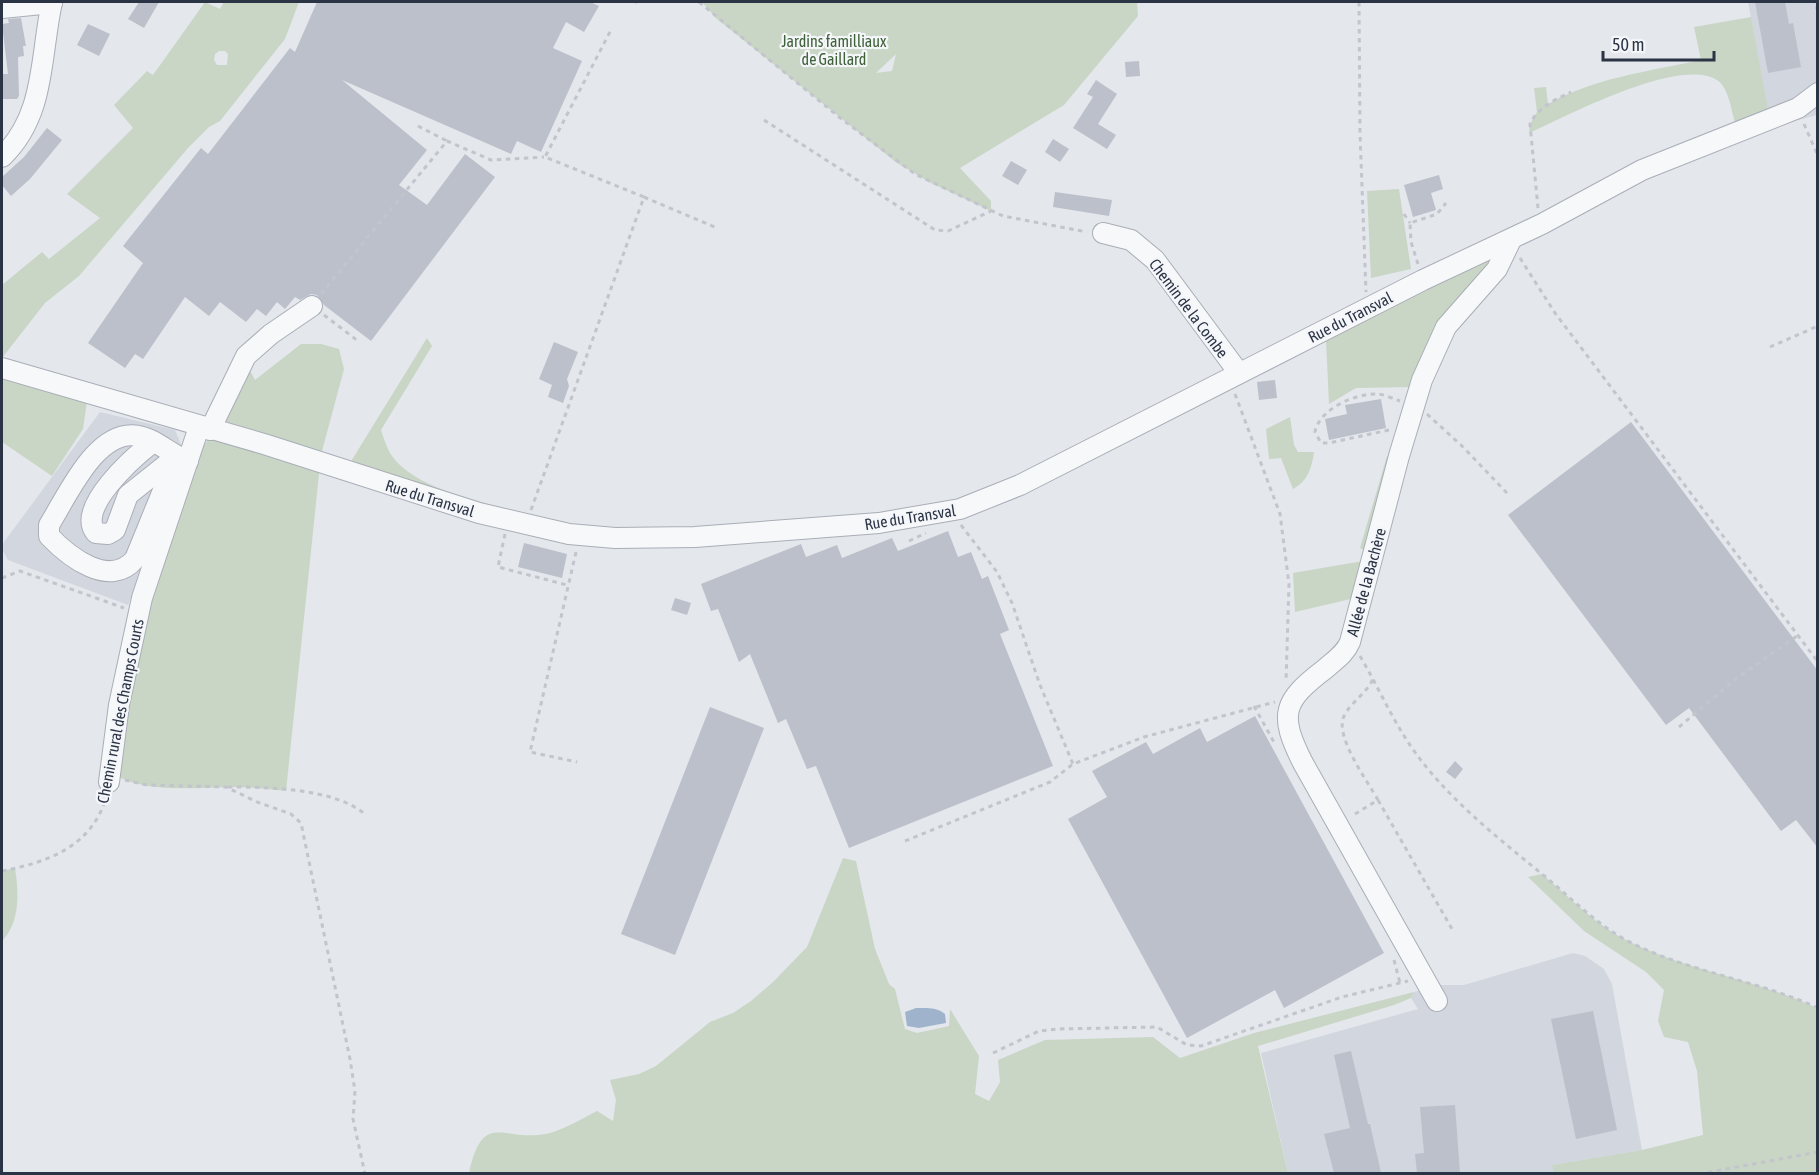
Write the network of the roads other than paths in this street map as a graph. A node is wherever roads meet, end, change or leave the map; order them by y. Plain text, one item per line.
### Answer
1 (52, 2) edge
2 (2, 8) edge
3 (1818, 93) edge
4 (2, 157) edge
5 (1103, 233) road end
6 (1511, 240) junction
7 (312, 306) road end
8 (2, 368) edge
9 (1234, 376) junction
10 (204, 429) junction
11 (153, 442) junction
12 (183, 458) junction
13 (110, 777) road end
14 (1437, 1001) dead end

1 - 2 street
1 - 4 street
3 - 6 street, Rue du Transval
5 - 9 street, Chemin de la Combe
6 - 9 street, Rue du Transval
6 - 14 street, Allée de la Bachère
7 - 10 street, Chemin rural des Champs Courts
8 - 10 street, Rue du Transval
9 - 10 street, Rue du Transval
10 - 12 street, Chemin rural des Champs Courts
11 - 12 street
11 - 12 street
11 - 12 street
12 - 13 street, Chemin rural des Champs Courts

